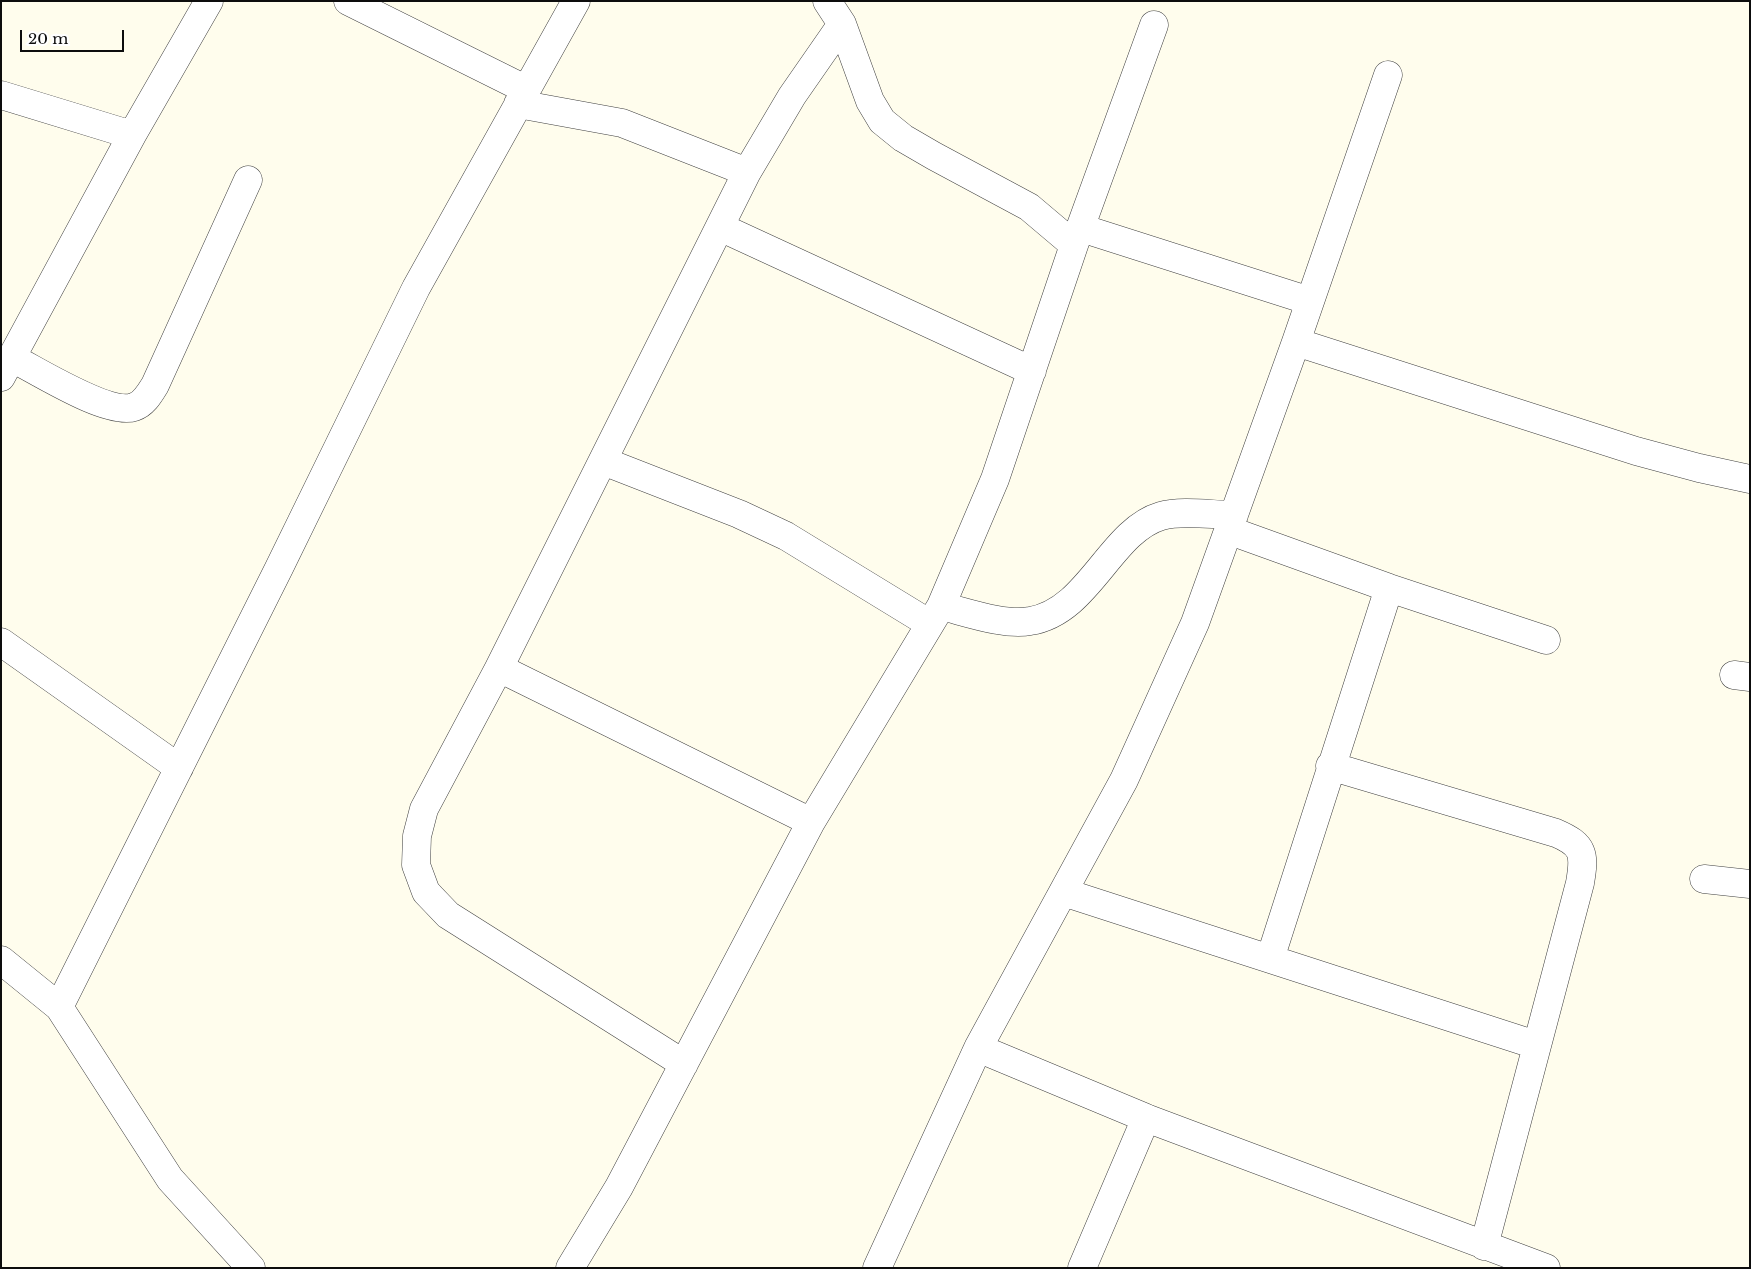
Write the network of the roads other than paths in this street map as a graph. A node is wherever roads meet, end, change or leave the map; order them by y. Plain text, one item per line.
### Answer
1 (209, 1) edge
2 (348, 1) edge
3 (576, 1) edge
4 (827, 1) edge
5 (842, 24) junction
6 (1154, 25) dead end
7 (1388, 75) dead end
8 (1, 95) edge
9 (522, 97) junction
10 (132, 135) junction
11 (748, 172) junction
12 (248, 180) dead end
13 (720, 226) junction
14 (1078, 236) junction
15 (1310, 301) junction
16 (1296, 342) junction
17 (7, 367) edge
18 (1032, 371) junction
19 (603, 461) junction
20 (1750, 478) edge
21 (1231, 522) junction
22 (1389, 588) junction
23 (935, 615) junction
24 (1546, 640) dead end
25 (1, 642) edge
26 (499, 668) junction
27 (1330, 766) junction
28 (179, 768) junction
29 (811, 822) junction
30 (1704, 879) dead end
31 (1750, 884) edge
32 (1063, 892) junction
33 (1270, 959) junction
34 (1, 960) edge
35 (59, 1007) junction
36 (1536, 1045) junction
37 (978, 1048) junction
38 (684, 1064) junction
39 (1146, 1118) junction
40 (1484, 1246) junction
41 (251, 1268) edge
42 (570, 1268) edge
43 (876, 1268) edge
44 (1082, 1268) edge
45 (1546, 1268) edge

1 - 10 street
2 - 9 street
3 - 9 street
4 - 5 street
5 - 11 street
5 - 14 street
6 - 14 street
7 - 15 street
8 - 10 street
9 - 11 street
9 - 28 street
10 - 17 street
11 - 13 street
12 - 17 street
13 - 18 street
13 - 19 street
14 - 15 street
14 - 18 street
15 - 16 street
16 - 20 street
16 - 21 street
18 - 23 street
19 - 23 street
19 - 26 street
21 - 22 street
21 - 23 street
21 - 32 street
22 - 24 street
22 - 27 street
23 - 29 street
25 - 28 street
26 - 29 street
26 - 38 street
27 - 33 street
27 - 36 street
28 - 35 street
29 - 38 street
30 - 31 street
32 - 33 street
32 - 37 street
33 - 36 street
34 - 35 street
35 - 41 street
36 - 40 street
37 - 39 street
37 - 43 street
38 - 42 street
39 - 40 street
39 - 44 street
40 - 45 street

